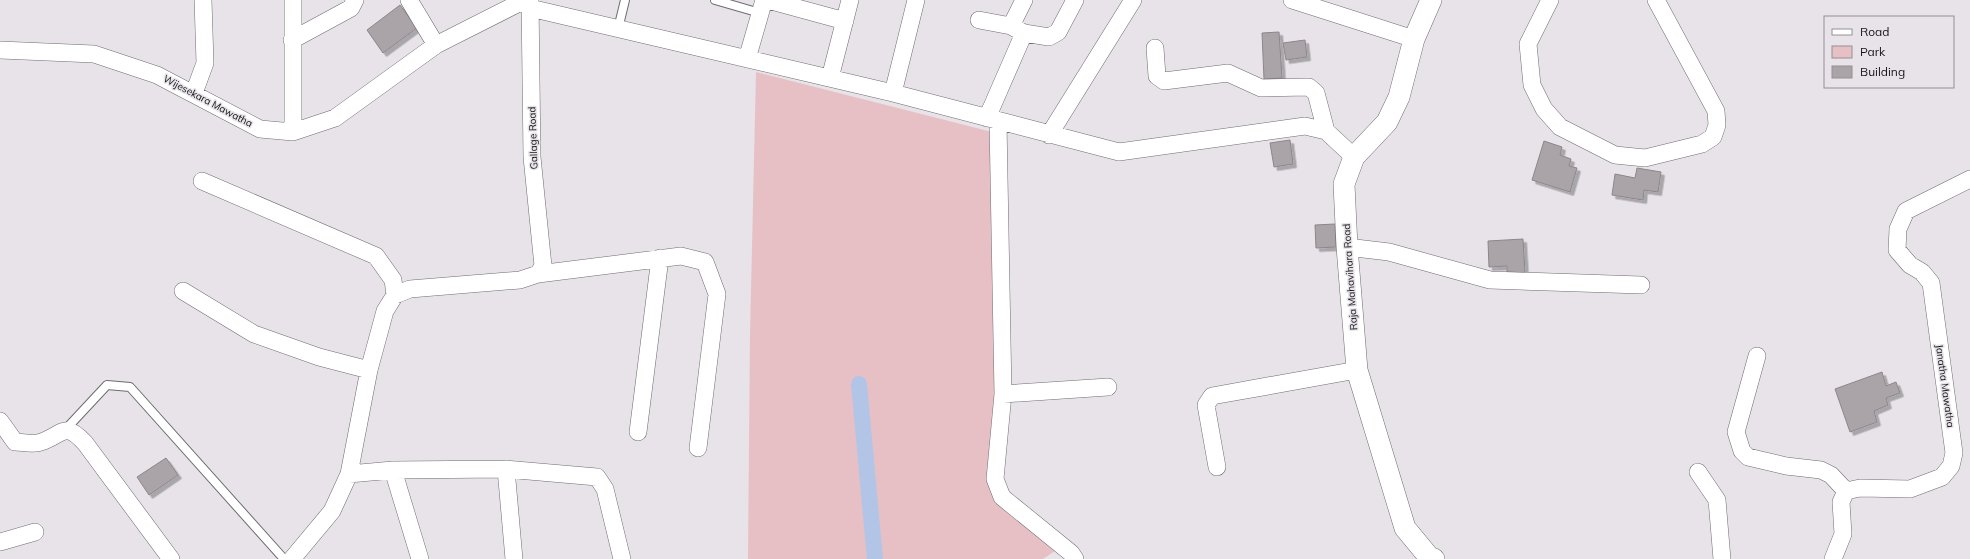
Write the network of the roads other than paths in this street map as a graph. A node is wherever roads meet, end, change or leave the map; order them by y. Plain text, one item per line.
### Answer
1 (203, 0) edge
2 (292, 0) edge
3 (355, 0) edge
4 (409, 0) edge
5 (626, 0) edge
6 (715, 0) edge
7 (850, 0) edge
8 (916, 0) edge
9 (1024, 0) edge
10 (1075, 0) edge
11 (1133, 0) edge
12 (1292, 0) edge
13 (1431, 0) edge
14 (1550, 0) edge
15 (1656, 0) edge
16 (528, 3) edge
17 (764, 4) edge
18 (979, 20) dead end
19 (845, 21) junction
20 (618, 29) junction
21 (1017, 29) junction
22 (292, 40) junction
23 (1414, 40) junction
24 (436, 45) junction
25 (1155, 48) dead end
26 (0, 50) edge
27 (747, 58) junction
28 (830, 78) junction
29 (194, 93) junction
30 (893, 94) junction
31 (992, 120) junction
32 (1326, 131) junction
33 (293, 132) junction
34 (1049, 134) junction
35 (1354, 157) junction
36 (1970, 179) edge
37 (202, 181) dead end
38 (1347, 247) junction
39 (660, 258) junction
40 (538, 274) junction
41 (1641, 285) dead end
42 (183, 291) dead end
43 (395, 295) junction
44 (1757, 356) dead end
45 (369, 370) junction
46 (1357, 370) junction
47 (1108, 387) dead end
48 (1003, 394) junction
49 (0, 421) edge
50 (64, 430) junction
51 (638, 432) dead end
52 (698, 448) dead end
53 (1217, 467) dead end
54 (506, 469) junction
55 (393, 470) junction
56 (1698, 472) dead end
57 (349, 474) junction
58 (1846, 491) junction
59 (35, 532) dead end
60 (0, 542) edge
61 (1069, 557) edge
62 (171, 559) edge
63 (284, 559) edge
64 (292, 559) edge
65 (420, 559) edge
66 (514, 559) edge
67 (622, 559) edge
68 (1434, 559) edge
69 (1722, 559) edge
70 (1833, 559) edge

1 - 29 street
2 - 22 street
3 - 22 street
4 - 24 street
5 - 20 lane
6 - 17 lane
7 - 19 street
8 - 30 street
9 - 21 street
10 - 21 street
11 - 34 street
12 - 23 street
13 - 23 street, Raja Mahavihara Road
14 - 15 street
16 - 20 street
16 - 24 street, Wijesekara Mawatha
16 - 40 street, Gallage Road
17 - 19 street
17 - 27 street
18 - 21 street
19 - 28 street
20 - 27 street
21 - 31 street
22 - 33 street
23 - 35 street, Raja Mahavihara Road
24 - 33 street, Wijesekara Mawatha
25 - 32 street
26 - 29 street, Wijesekara Mawatha
27 - 28 street
28 - 30 street
29 - 33 street, Wijesekara Mawatha
30 - 31 street
31 - 34 street
31 - 48 street
32 - 34 street
32 - 35 street
35 - 38 street, Raja Mahavihara Road
36 - 58 street, Janatha Mawatha
37 - 43 street
38 - 41 street
38 - 46 street, Raja Mahavihara Road
39 - 40 street
39 - 51 street
39 - 52 street
40 - 43 street
42 - 45 street
43 - 45 street
44 - 58 street
45 - 57 street
46 - 53 street
46 - 68 street, Raja Mahavihara Road
47 - 48 street
48 - 61 street
49 - 50 street
50 - 62 street
50 - 63 lane
54 - 55 street
54 - 66 street
54 - 67 street
55 - 57 street
55 - 65 street
56 - 69 street
57 - 64 street
58 - 70 street
59 - 60 street

